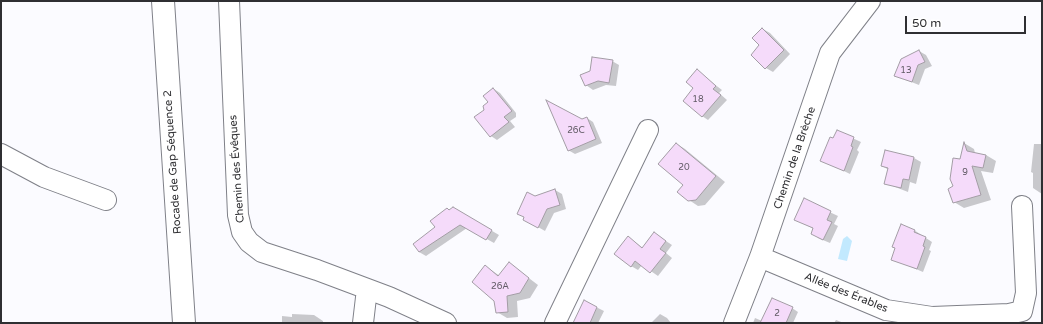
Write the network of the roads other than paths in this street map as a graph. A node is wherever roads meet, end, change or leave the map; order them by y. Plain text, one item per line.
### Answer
1 (163, 1) edge
2 (229, 1) edge
3 (870, 1) edge
4 (648, 130) dead end
5 (1, 154) edge
6 (106, 200) dead end
7 (1022, 206) dead end
8 (760, 257) junction
9 (367, 289) junction
10 (184, 323) edge
11 (363, 323) edge
12 (446, 323) edge
13 (555, 323) edge
14 (734, 323) edge

1 - 10 main road, Rocade de Gap Séquence 2
2 - 9 street, Chemin des Évêques
3 - 8 street, Chemin de la Brèche
4 - 13 street
5 - 6 street
7 - 8 street, Allée des Érables
8 - 14 street, Chemin de la Brèche
9 - 11 street
9 - 12 street, Chemin des Évêques

